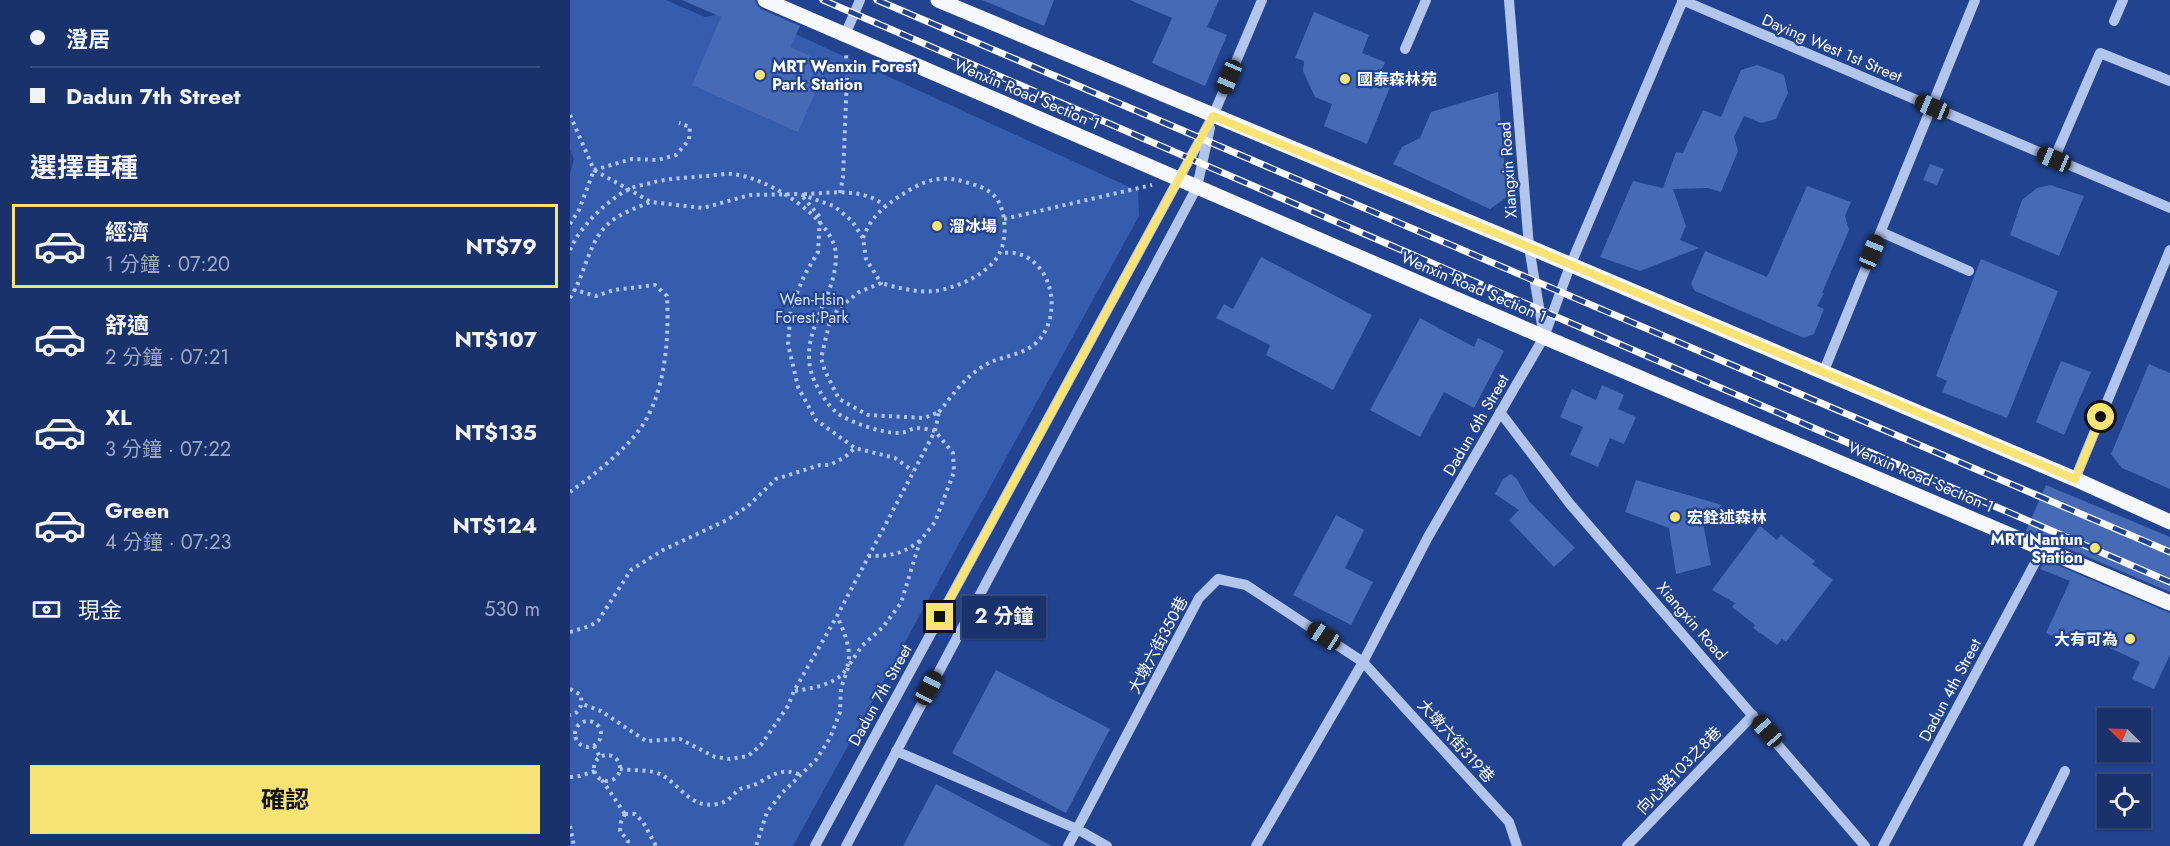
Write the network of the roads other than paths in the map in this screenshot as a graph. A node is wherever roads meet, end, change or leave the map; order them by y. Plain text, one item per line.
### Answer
1 (765, 0) edge
2 (860, 0) edge
3 (938, 0) edge
4 (1262, 0) edge
5 (1426, 0) edge
6 (1509, 0) edge
7 (1682, 0) edge
8 (1975, 0) edge
9 (2123, 0) edge
10 (2114, 21) dead end
11 (845, 35) junction
12 (1405, 49) dead end
13 (2170, 81) edge
14 (1932, 107) junction
15 (1213, 116) junction
16 (2054, 159) junction
17 (1179, 179) junction
18 (1197, 187) junction
19 (2170, 208) edge
20 (1881, 232) junction
21 (1529, 247) junction
22 (2170, 250) edge
23 (1570, 266) junction
24 (1969, 271) dead end
25 (1544, 337) junction
26 (1823, 373) junction
27 (1500, 412) junction
28 (2075, 479) junction
29 (2170, 522) edge
30 (2043, 548) junction
31 (2170, 603) edge
32 (1363, 662) junction
33 (1753, 715) junction
34 (896, 751) junction
35 (2065, 771) dead end
36 (1077, 829) junction
37 (815, 846) edge
38 (846, 846) edge
39 (1068, 846) edge
40 (1107, 846) edge
41 (1256, 846) edge
42 (1517, 846) edge
43 (1627, 846) edge
44 (1865, 846) edge
45 (1883, 846) edge
46 (2028, 846) edge

1 - 11 main road, Wenxin Road Section 1
2 - 11 street
3 - 15 main road
4 - 15 street, Dadun 7th Street
5 - 12 street
6 - 21 street, Xiangxin Road
7 - 14 street, Daying West 1st Street
7 - 23 street, Dadun 6th Street
8 - 14 street
9 - 10 street
11 - 17 main road, Wenxin Road Section 1
13 - 16 street
14 - 16 street, Daying West 1st Street
14 - 20 street
15 - 17 street, Dadun 7th Street
15 - 18 street, Dadun 7th Street
15 - 21 main road
16 - 19 street, Daying West 1st Street
17 - 18 main road, Wenxin Road Section 1
17 - 37 street, Dadun 7th Street
18 - 25 main road, Wenxin Road Section 1
18 - 34 street, Dadun 7th Street
20 - 24 street
20 - 26 street
21 - 23 main road
21 - 25 street, Xiangxin Road
22 - 28 street
23 - 25 street, Dadun 6th Street
23 - 26 main road
25 - 27 street, Dadun 6th Street
25 - 30 main road, Wenxin Road Section 1
26 - 28 main road
27 - 32 street, Dadun 6th Street
27 - 33 street, Xiangxin Road
28 - 29 main road
30 - 31 main road, Wenxin Road Section 1
30 - 45 street, Dadun 4th Street
32 - 36 street, 大墩六街350巷
32 - 41 street, Dadun 6th Street
32 - 42 street, 大墩六街319巷
33 - 43 street, 向心路103之8巷
33 - 44 street, Xiangxin Road
34 - 36 street
34 - 38 street, Dadun 7th Street
35 - 46 street
36 - 39 street, 大墩六街350巷
36 - 40 street

